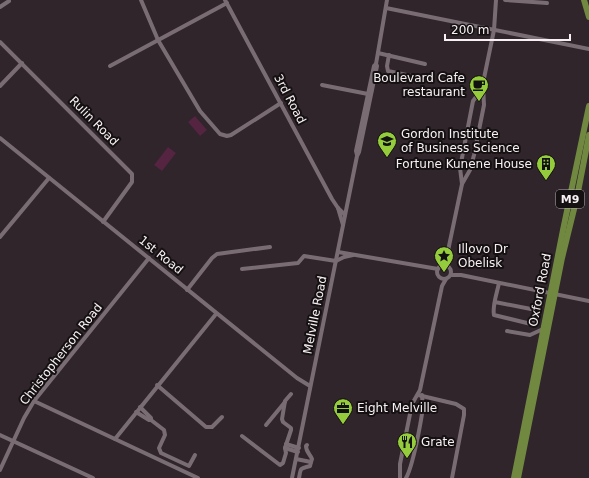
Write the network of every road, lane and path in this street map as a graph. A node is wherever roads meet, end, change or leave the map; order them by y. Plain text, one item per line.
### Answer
1 (141, 0) edge
2 (387, 0) edge
3 (496, 0) edge
4 (505, 0) edge
5 (584, 0) edge
6 (9, 1) edge
7 (226, 1) edge
8 (547, 3) dead end
9 (0, 7) edge
10 (386, 8) junction
11 (589, 15) edge
12 (494, 30) junction
13 (158, 40) junction
14 (0, 42) edge
15 (589, 49) edge
16 (378, 53) junction
17 (389, 55) junction
18 (22, 63) junction
19 (376, 64) junction
20 (425, 64) dead end
21 (110, 66) dead end
22 (425, 79) dead end
23 (483, 83) junction
24 (322, 85) dead end
25 (0, 86) edge
26 (368, 94) junction
27 (281, 103) junction
28 (589, 106) edge
29 (589, 135) edge
30 (0, 138) edge
31 (357, 156) junction
32 (49, 178) junction
33 (462, 184) junction
34 (338, 208) junction
35 (345, 214) junction
36 (103, 222) junction
37 (343, 225) junction
38 (0, 237) edge
39 (270, 247) dead end
40 (338, 252) junction
41 (353, 255) junction
42 (149, 258) junction
43 (336, 261) junction
44 (446, 266) junction
45 (242, 269) dead end
46 (437, 271) junction
47 (451, 273) junction
48 (444, 279) junction
49 (499, 283) junction
50 (187, 290) junction
51 (553, 294) junction
52 (589, 301) edge
53 (495, 302) junction
54 (216, 314) junction
55 (543, 329) junction
56 (507, 331) dead end
57 (158, 385) junction
58 (310, 386) junction
59 (420, 393) junction
60 (291, 394) dead end
61 (34, 401) junction
62 (285, 401) junction
63 (140, 407) junction
64 (136, 412) junction
65 (222, 417) dead end
66 (151, 420) junction
67 (266, 425) dead end
68 (0, 435) edge
69 (242, 436) dead end
70 (115, 439) junction
71 (13, 441) junction
72 (307, 445) dead end
73 (285, 446) junction
74 (298, 450) junction
75 (195, 455) dead end
76 (296, 459) junction
77 (311, 462) junction
78 (0, 470) edge
79 (93, 478) edge
80 (198, 478) edge
81 (292, 478) edge
82 (299, 478) edge
83 (400, 478) edge
84 (406, 478) edge
85 (452, 478) edge
86 (514, 478) edge
87 (518, 478) edge

1 - 13 street
2 - 10 street, Melville Road
3 - 12 street
4 - 8 street
5 - 11 main road
6 - 9 street
7 - 13 street
7 - 27 street, 3rd Road
10 - 12 street
10 - 16 street, Melville Road
12 - 15 street
12 - 23 street
13 - 21 street
13 - 27 street
14 - 18 street, Rulin Road
16 - 17 street
16 - 19 street, Melville Road
17 - 20 street
17 - 22 street
18 - 25 street
18 - 36 street, Rulin Road
19 - 26 street, Melville Road
19 - 31 street, Melville Road
23 - 33 street
23 - 33 street
24 - 26 street
26 - 31 street, Melville Road
27 - 34 street, 3rd Road
28 - 51 main road, Oxford Road / M9
29 - 51 main road, Oxford Road / M9
30 - 32 street, 1st Road
31 - 35 street, Melville Road
32 - 36 street, 1st Road
32 - 38 street
33 - 44 street
34 - 35 street, 3rd Road
34 - 37 street, 3rd Road
35 - 37 street, Melville Road
36 - 42 street, 1st Road
37 - 40 street, Melville Road
39 - 50 street
40 - 41 street
40 - 43 street, Melville Road
41 - 43 street
41 - 46 street
42 - 50 street, 1st Road
42 - 61 street, Christopherson Road
43 - 45 street
43 - 58 street, Melville Road
44 - 46 street
44 - 47 street
46 - 48 street
47 - 48 street
47 - 49 street
48 - 59 street
49 - 51 street
49 - 53 street
50 - 54 street, 1st Road
51 - 52 street
51 - 55 main road, Oxford Road / M9
51 - 87 main road, Oxford Road / M9
53 - 53 street
54 - 57 street
54 - 58 street, 1st Road
55 - 56 street
55 - 86 main road, Oxford Road / M9
57 - 63 street
57 - 65 street
58 - 74 street, Melville Road
59 - 83 street
59 - 84 street
59 - 85 street
60 - 62 street
61 - 70 street
61 - 71 street, Christopherson Road
62 - 67 street
62 - 73 street
63 - 64 street
63 - 66 street
64 - 66 street
64 - 70 street
66 - 75 street
68 - 71 street
69 - 73 street
70 - 80 street
71 - 78 street, Christopherson Road
71 - 79 street
72 - 77 street
73 - 74 street
74 - 76 street, Melville Road
76 - 77 street
76 - 81 street, Melville Road
77 - 82 street

